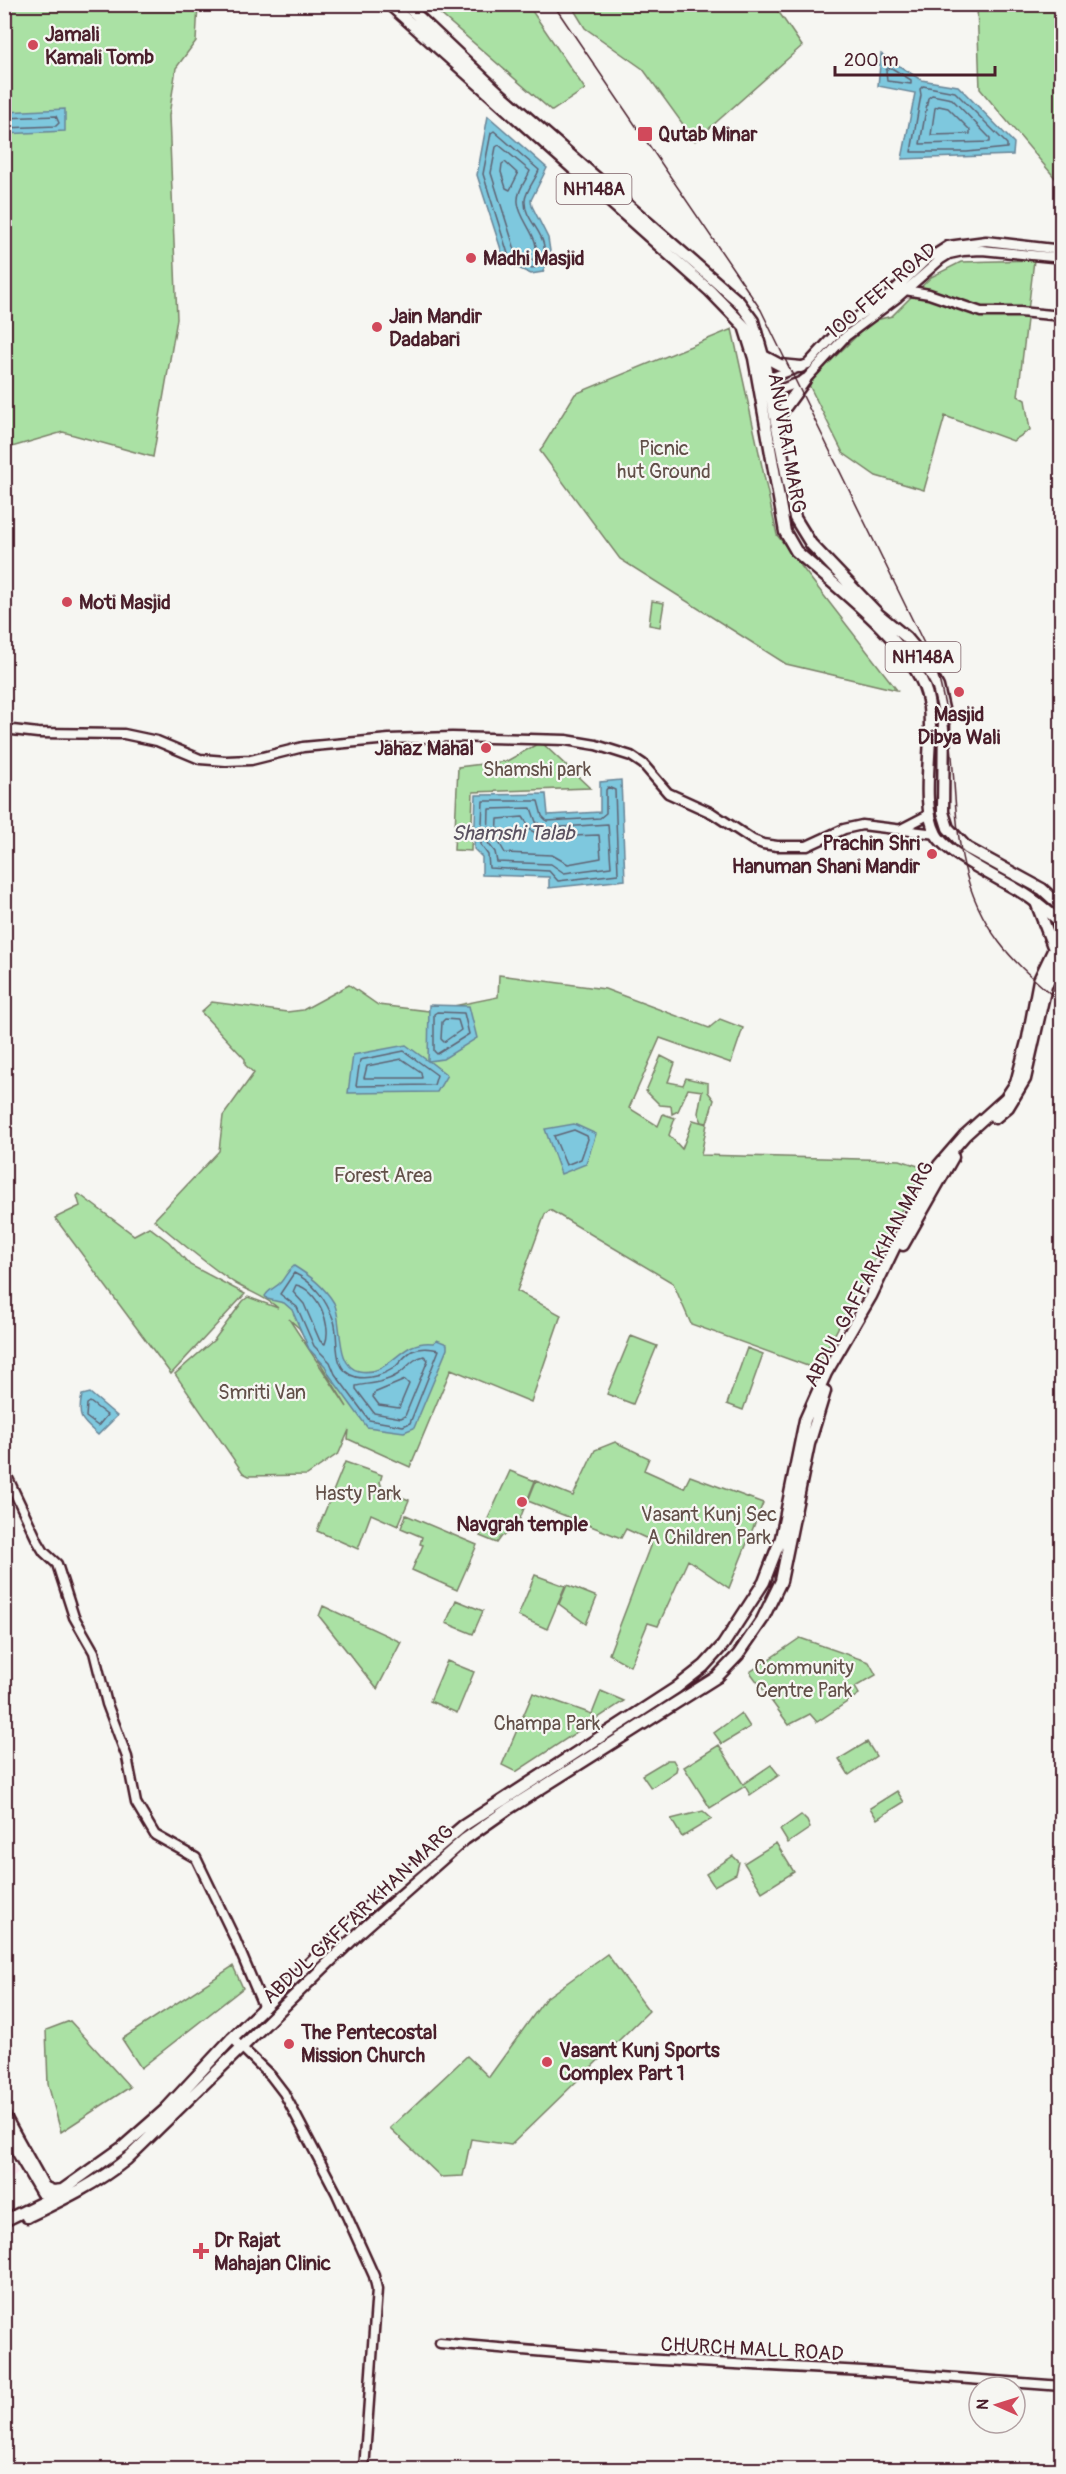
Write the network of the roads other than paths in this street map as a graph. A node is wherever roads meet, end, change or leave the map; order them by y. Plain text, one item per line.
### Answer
1 (389, 4) edge
2 (405, 4) edge
3 (1062, 250) edge
4 (1062, 258) edge
5 (903, 288) junction
6 (1062, 316) edge
7 (763, 356) junction
8 (801, 367) junction
9 (763, 380) junction
10 (806, 380) junction
11 (765, 395) junction
12 (777, 433) junction
13 (4, 729) edge
14 (930, 814) junction
15 (900, 829) junction
16 (936, 834) junction
17 (1036, 902) junction
18 (1062, 908) edge
19 (1062, 923) edge
20 (1062, 932) edge
21 (1058, 952) edge
22 (1062, 974) edge
23 (1045, 996) junction
24 (4, 1470) edge
25 (264, 2008) junction
26 (232, 2038) junction
27 (242, 2047) junction
28 (4, 2114) edge
29 (4, 2130) edge
30 (41, 2188) junction
31 (66, 2188) junction
32 (52, 2203) junction
33 (34, 2210) junction
34 (4, 2221) edge
35 (4, 2227) edge
36 (440, 2343) dead end
37 (1062, 2386) edge
38 (364, 2469) edge

1 - 9 main road, ANUVRAT MARG / NH148A
2 - 7 main road, ANUVRAT MARG / NH148A
3 - 5 street, 100 FEET ROAD
4 - 5 street, 100 FEET ROAD
5 - 6 street
5 - 8 street, 100 FEET ROAD
5 - 10 street, 100 FEET ROAD
7 - 8 main road
7 - 9 main road, ANUVRAT MARG / NH148A
8 - 9 street, 100 FEET ROAD
9 - 11 main road, ANUVRAT MARG
10 - 11 street, 100 FEET ROAD
10 - 12 main road
11 - 12 main road, ANUVRAT MARG / NH148A
11 - 14 main road, ANUVRAT MARG / NH148A
12 - 18 main road, ANUVRAT MARG / NH148A
13 - 15 street
14 - 15 street
14 - 16 main road, ANUVRAT MARG / NH148A
15 - 16 street
16 - 17 main road
17 - 19 main road
17 - 21 main road
20 - 21 main road, ABDUL GAFFAR KHAN MARG
21 - 23 main road, ABDUL GAFFAR KHAN MARG
21 - 25 main road, ABDUL GAFFAR KHAN MARG
22 - 23 main road
23 - 27 main road, ABDUL GAFFAR KHAN MARG
24 - 25 street
25 - 26 main road, ABDUL GAFFAR KHAN MARG
26 - 27 street
26 - 31 main road
27 - 32 main road, ABDUL GAFFAR KHAN MARG
27 - 38 street
28 - 30 main road
29 - 30 main road
30 - 31 main road
30 - 32 main road
30 - 33 main road
31 - 32 main road
32 - 33 main road
33 - 34 main road
33 - 35 main road
36 - 37 street, CHURCH MALL ROAD

